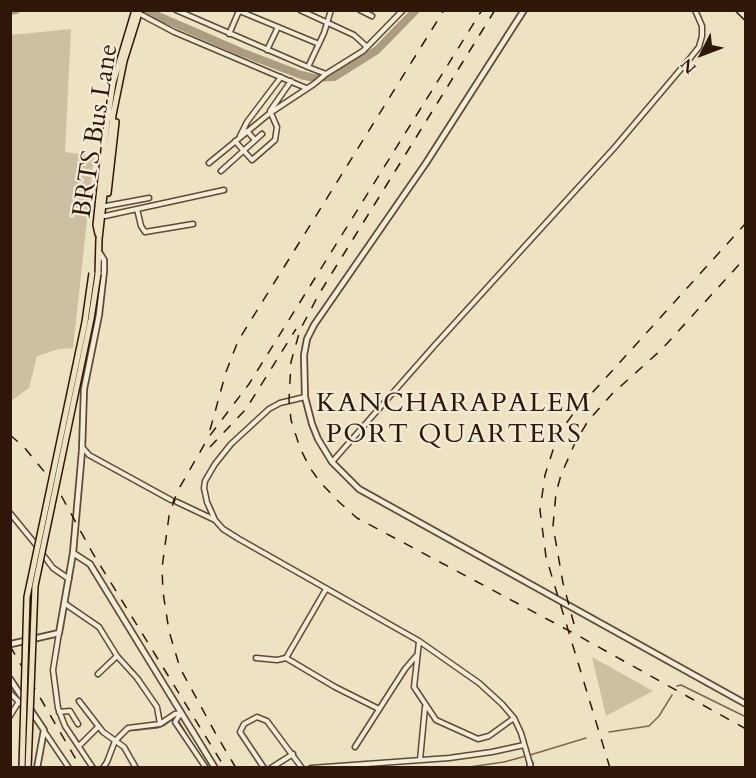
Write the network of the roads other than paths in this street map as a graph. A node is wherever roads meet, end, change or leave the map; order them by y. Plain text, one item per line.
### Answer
1 (176, 10) edge
2 (300, 10) edge
3 (331, 10) edge
4 (360, 10) edge
5 (403, 10) edge
6 (524, 10) edge
7 (695, 10) edge
8 (739, 10) edge
9 (238, 11) edge
10 (139, 12) edge
11 (249, 13) edge
12 (372, 16) dead end
13 (746, 17) edge
14 (328, 23) junction
15 (278, 27) junction
16 (230, 34) junction
17 (319, 44) junction
18 (367, 48) junction
19 (267, 50) junction
20 (308, 67) junction
21 (325, 75) junction
22 (281, 77) junction
23 (291, 81) junction
24 (306, 88) junction
25 (270, 113) junction
26 (248, 130) junction
27 (262, 134) dead end
28 (240, 137) junction
29 (255, 140) junction
30 (235, 141) junction
31 (244, 152) junction
32 (209, 163) dead end
33 (221, 171) dead end
34 (224, 190) dead end
35 (149, 198) dead end
36 (131, 202) junction
37 (106, 206) junction
38 (135, 210) junction
39 (105, 216) junction
40 (192, 224) dead end
41 (99, 238) junction
42 (98, 250) junction
43 (95, 273) junction
44 (305, 397) junction
45 (82, 447) junction
46 (89, 455) junction
47 (81, 458) junction
48 (332, 462) junction
49 (171, 500) dead end
50 (177, 502) dead end
51 (10, 513) edge
52 (215, 520) junction
53 (73, 553) junction
54 (69, 579) junction
55 (326, 589) junction
56 (64, 603) junction
57 (58, 633) junction
58 (419, 641) junction
59 (11, 644) edge
60 (417, 655) junction
61 (117, 656) junction
62 (256, 658) dead end
63 (286, 658) junction
64 (98, 674) dead end
65 (10, 679) edge
66 (10, 693) edge
67 (79, 701) dead end
68 (18, 703) junction
69 (746, 704) edge
70 (425, 706) junction
71 (380, 709) junction
72 (59, 712) junction
73 (10, 716) edge
74 (181, 716) junction
75 (514, 718) junction
76 (37, 720) junction
77 (78, 724) dead end
78 (160, 724) junction
79 (98, 727) junction
80 (44, 730) junction
81 (116, 742) junction
82 (79, 746) junction
83 (355, 747) dead end
84 (525, 747) junction
85 (293, 754) junction
86 (420, 760) junction
87 (530, 766) edge
88 (22, 768) edge
89 (28, 768) edge
90 (37, 768) edge
91 (69, 768) edge
92 (93, 768) edge
93 (103, 768) edge
94 (136, 768) edge
95 (206, 768) edge
96 (215, 768) edge
97 (264, 768) edge
98 (271, 768) edge
99 (302, 768) edge
100 (311, 768) edge

1 - 16 street
2 - 14 street
3 - 14 street
4 - 12 street
5 - 18 street
6 - 44 street
7 - 48 street
8 - 13 main road
9 - 11 street
9 - 16 street
10 - 22 street
10 - 37 main road
10 - 41 main road, BRTS Bus Lane
11 - 15 street
14 - 17 street
14 - 18 street
15 - 17 street
15 - 19 street
16 - 19 street
17 - 20 street
18 - 21 street
19 - 20 street
20 - 21 street
21 - 24 street
22 - 23 street
22 - 28 street
23 - 24 street
23 - 25 street
24 - 25 street
25 - 26 street
25 - 31 street
26 - 28 street
26 - 29 street
27 - 29 street
28 - 30 street
29 - 31 street
30 - 31 street
30 - 32 street
31 - 33 street
34 - 38 street
35 - 36 street
36 - 37 street
36 - 38 street
37 - 39 main road
38 - 39 street
38 - 40 street
39 - 41 main road
41 - 42 main road, BRTS Bus Lane
42 - 43 main road, BRTS Bus Lane
42 - 45 street
43 - 88 main road, bridge
43 - 89 main road, bridge
44 - 48 street
44 - 52 street
45 - 46 street
45 - 47 street
46 - 47 street
46 - 49 street
47 - 53 street
48 - 69 street
50 - 52 street
51 - 54 street
52 - 55 street
53 - 54 street
53 - 74 street
54 - 56 street
55 - 58 street
55 - 63 street
56 - 57 street
56 - 61 street
57 - 59 street
57 - 72 street
58 - 60 street
58 - 75 street
60 - 70 street
60 - 71 street
61 - 64 street
61 - 78 street
62 - 63 street
63 - 71 street
65 - 76 street
66 - 68 street
67 - 79 street
68 - 73 street
68 - 76 street
70 - 75 street
70 - 86 street
71 - 83 street
72 - 77 street
72 - 82 street
74 - 78 street
74 - 95 street
74 - 96 street
75 - 84 street
76 - 80 street
78 - 81 street
79 - 81 street
79 - 82 street
80 - 90 street
80 - 91 street
81 - 93 street
81 - 94 street
82 - 92 street
84 - 86 street
84 - 87 street
85 - 97 street
85 - 98 street
85 - 99 street
86 - 100 street

